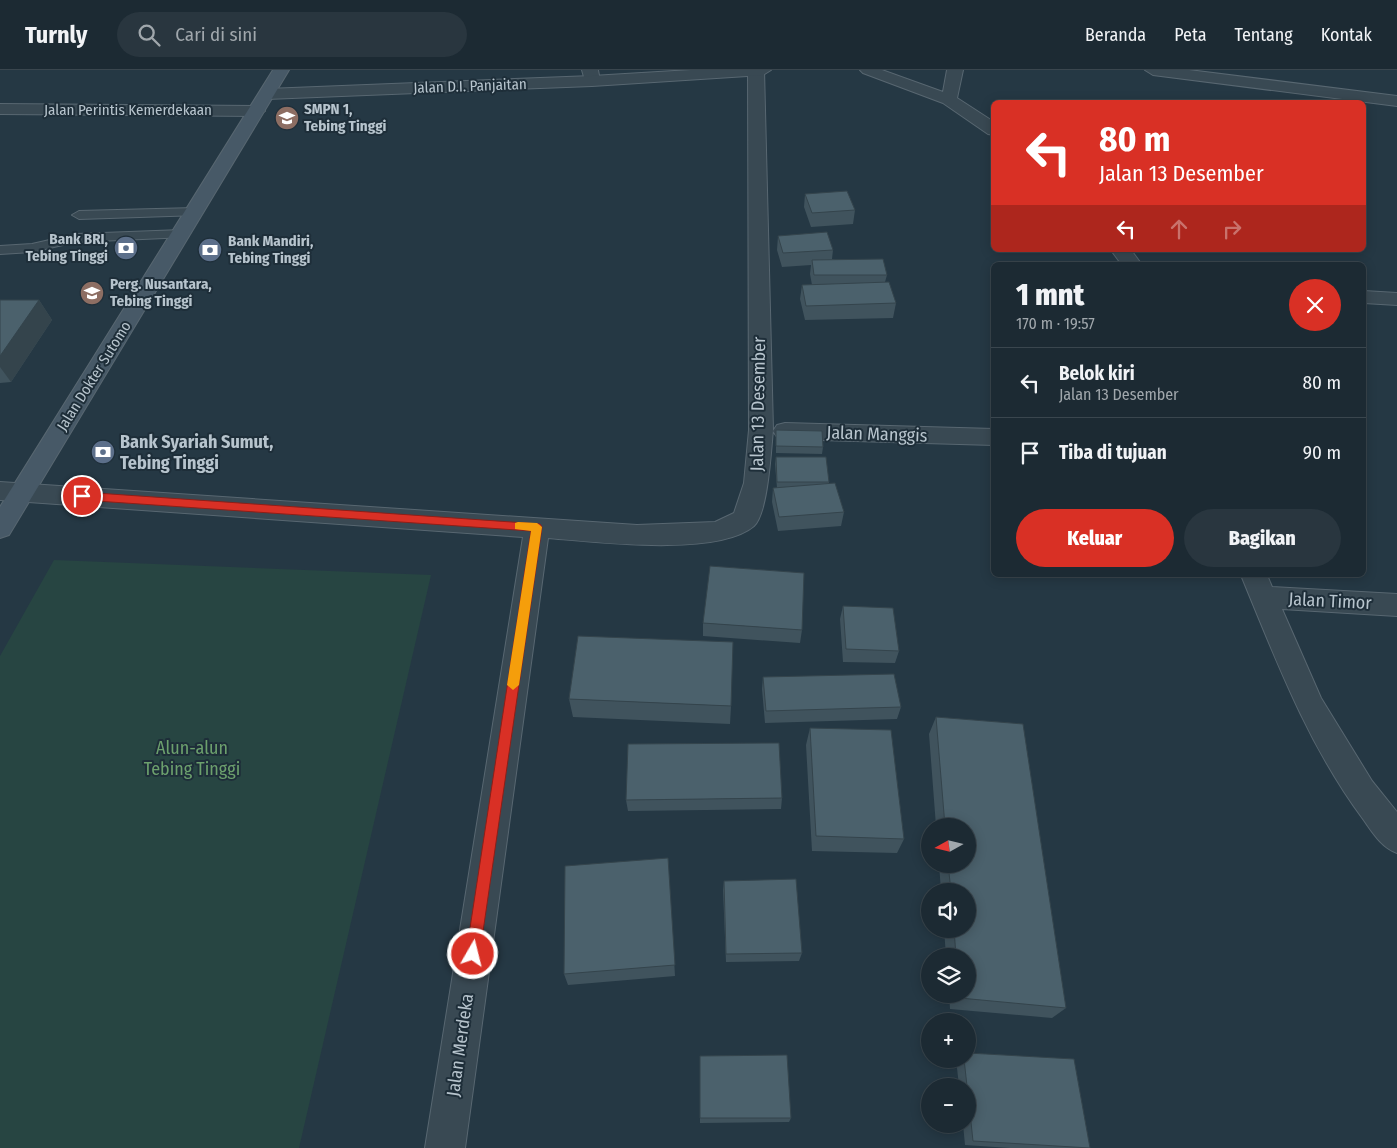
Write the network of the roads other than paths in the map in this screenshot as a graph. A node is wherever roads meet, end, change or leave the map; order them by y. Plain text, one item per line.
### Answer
1 (281, 70) edge
2 (756, 70) edge
3 (762, 70) edge
4 (868, 70) edge
5 (954, 70) edge
6 (1152, 70) edge
7 (591, 76) edge
8 (949, 100) junction
9 (1397, 101) edge
10 (262, 102) junction
11 (0, 109) edge
12 (991, 128) edge
13 (195, 212) junction
14 (79, 215) dead end
15 (182, 234) junction
16 (0, 250) edge
17 (1122, 252) edge
18 (1130, 262) edge
19 (1366, 297) edge
20 (1397, 299) edge
21 (761, 430) junction
22 (991, 437) edge
23 (11, 492) edge
24 (537, 527) junction
25 (0, 528) edge
26 (1259, 586) edge
27 (1397, 605) edge
28 (1397, 838) edge
29 (445, 1148) edge

1 - 10 main road, Jalan Dokter Sutomo
2 - 3 street, Jalan D.I. Panjaitan
2 - 7 street, Jalan D.I. Panjaitan
2 - 21 street, Jalan 13 Desember
4 - 8 street
5 - 8 street
6 - 9 street
7 - 10 street, Jalan D.I. Panjaitan
8 - 12 street
10 - 11 street, Jalan Perintis Kemerdekaan
10 - 13 main road, Jalan Dokter Sutomo
13 - 14 lane
13 - 15 main road, Jalan Dokter Sutomo
15 - 16 lane
15 - 23 main road, Jalan Dokter Sutomo
17 - 18 street
19 - 20 street
21 - 22 street, Jalan Manggis
21 - 24 street, Jalan 13 Desember
23 - 24 street, Jalan 13 Desember
23 - 25 main road, Jalan Dokter Sutomo
24 - 29 street, Jalan Merdeka
26 - 27 street, Jalan Timor
26 - 28 street

